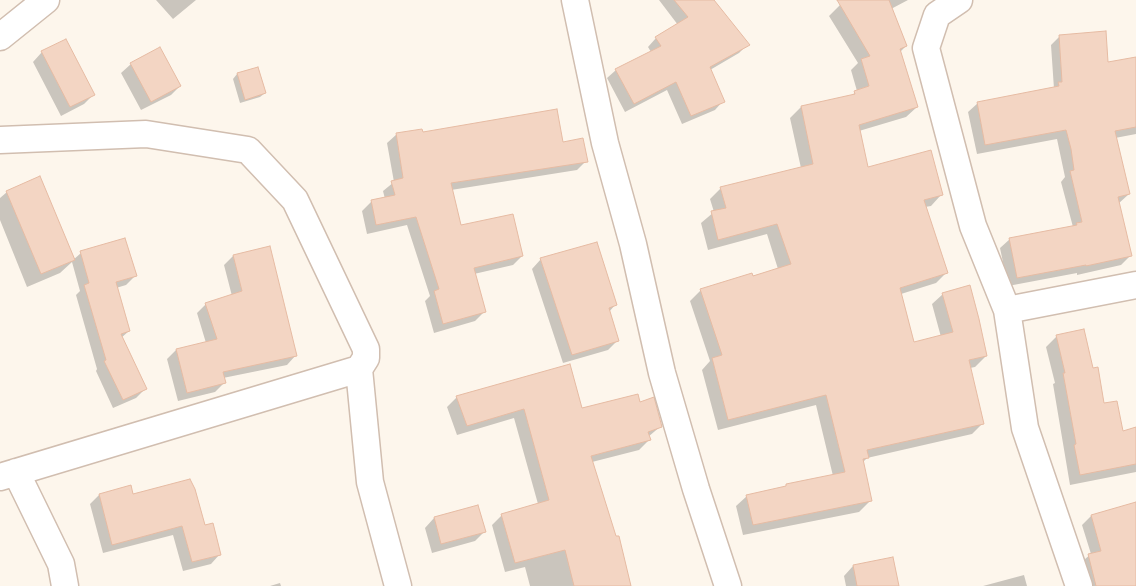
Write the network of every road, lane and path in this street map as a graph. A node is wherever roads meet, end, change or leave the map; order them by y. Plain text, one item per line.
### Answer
1 (46, 0) edge
2 (576, 0) edge
3 (959, 0) edge
4 (0, 37) edge
5 (0, 140) edge
6 (1136, 285) edge
7 (1007, 310) junction
8 (358, 369) junction
9 (8, 475) edge
10 (64, 586) edge
11 (398, 586) edge
12 (728, 586) edge
13 (1079, 586) edge

1 - 4 street
2 - 12 street
3 - 7 street
5 - 8 street
6 - 7 street
7 - 13 street
8 - 9 street
8 - 11 street
9 - 10 street

